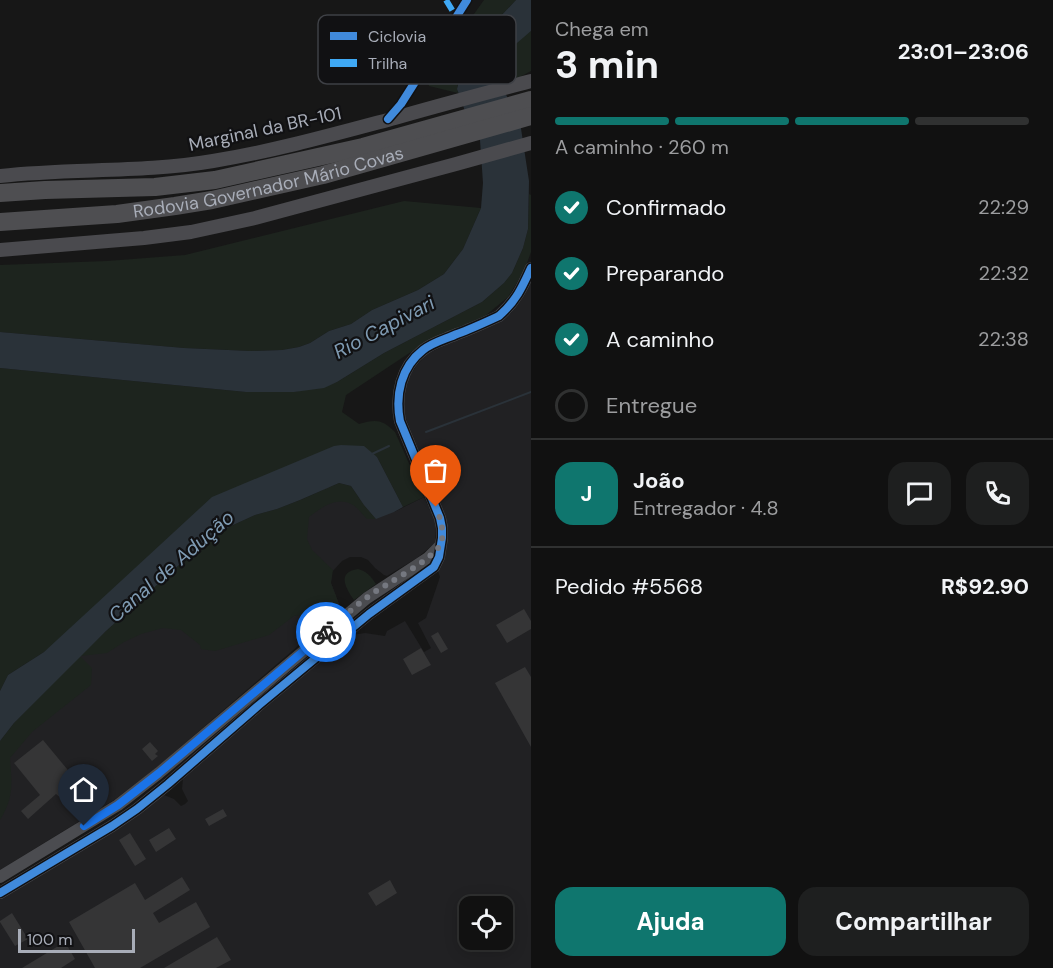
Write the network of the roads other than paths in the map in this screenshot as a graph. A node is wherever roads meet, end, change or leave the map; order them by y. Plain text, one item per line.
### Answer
1 (467, 0) edge
2 (458, 15) edge
3 (531, 81) edge
4 (414, 84) edge
5 (527, 109) edge
6 (388, 119) junction
7 (468, 126) junction
8 (531, 142) edge
9 (0, 176) edge
10 (0, 193) edge
11 (0, 222) edge
12 (0, 250) edge
13 (531, 268) edge
14 (440, 546) junction
15 (385, 585) junction
16 (393, 596) junction
17 (336, 623) junction
18 (345, 634) junction
19 (255, 700) junction
20 (159, 773) junction
21 (168, 784) junction
22 (72, 834) junction
23 (79, 846) junction
24 (0, 877) edge
25 (0, 892) edge

1 - 2 street
3 - 6 main road, Marginal da BR-101
4 - 6 street
5 - 7 highway, Rodovia Governador Mário Covas
6 - 9 main road, Marginal da BR-101
7 - 10 highway, Rodovia Governador Mário Covas
7 - 11 highway, Rodovia Governador Mário Covas
8 - 12 main road
13 - 14 street
14 - 15 street
14 - 16 street
15 - 16 street
15 - 17 street
16 - 18 street
17 - 18 street
17 - 19 street
18 - 19 street
19 - 20 street
19 - 21 street
20 - 21 street
20 - 22 street
21 - 23 street
22 - 23 street
22 - 24 street
23 - 25 street

